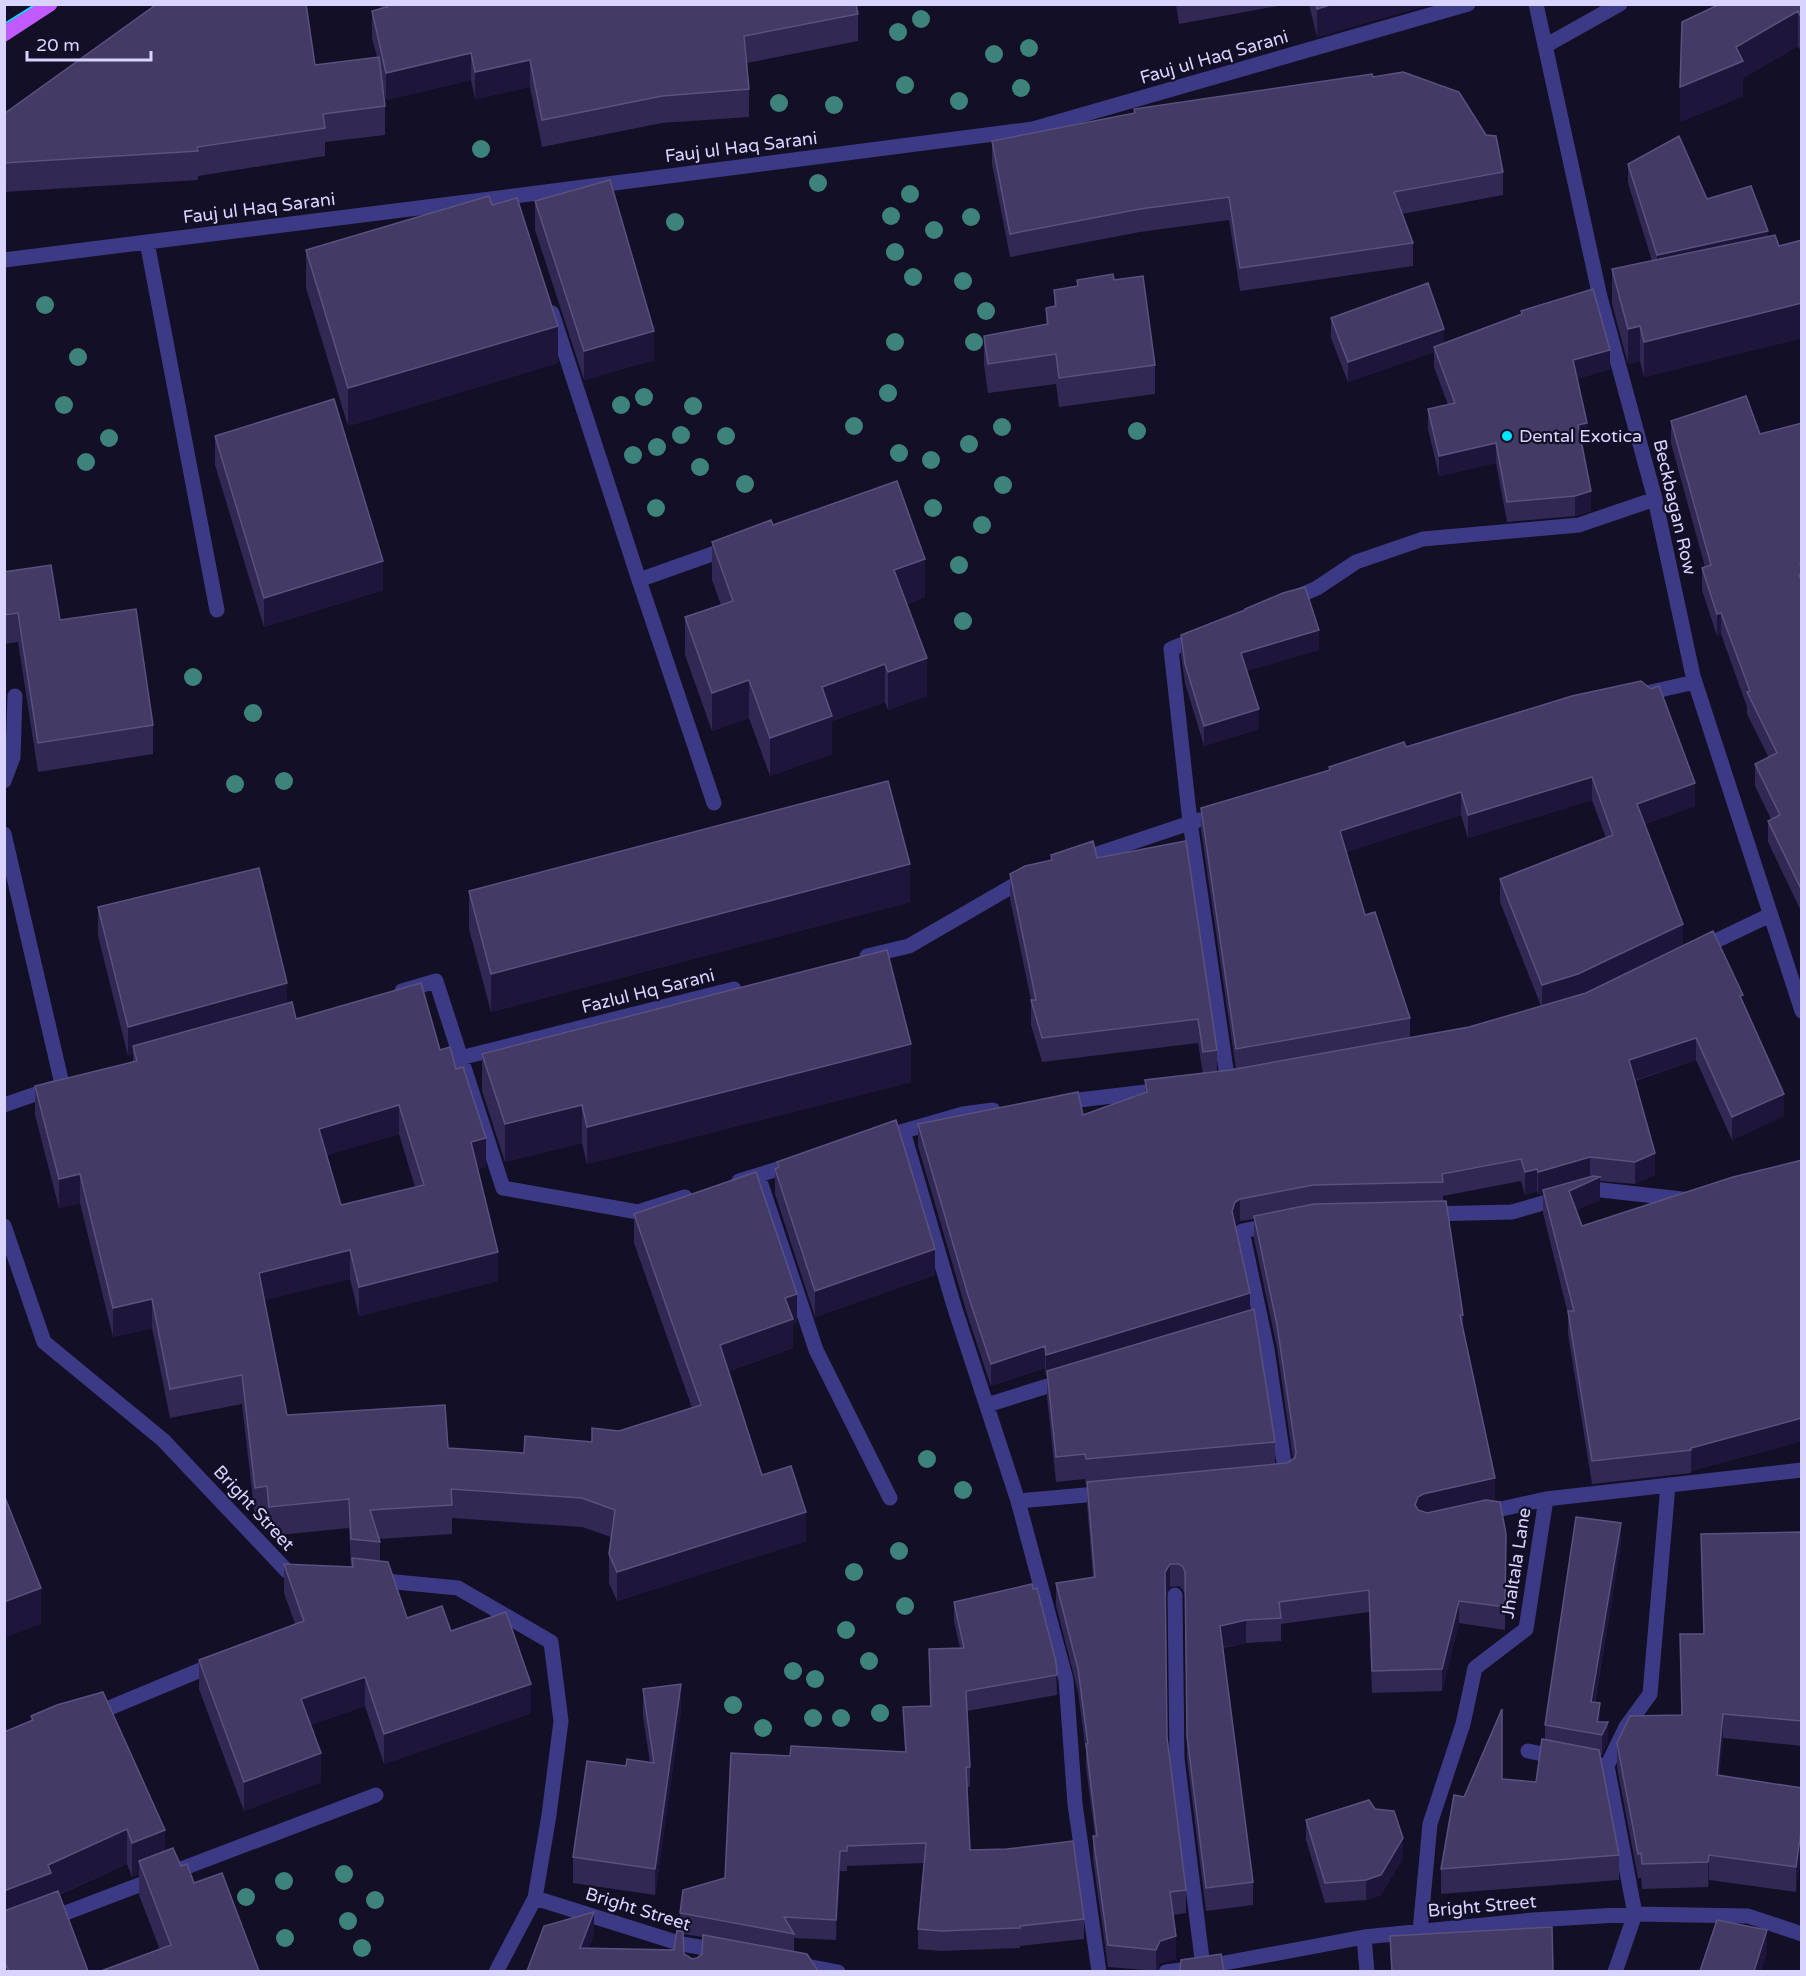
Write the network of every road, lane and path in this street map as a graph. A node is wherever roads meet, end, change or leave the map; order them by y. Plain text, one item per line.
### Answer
1 (50, 4) edge
2 (1468, 4) edge
3 (1536, 4) edge
4 (1620, 4) edge
5 (4, 34) edge
6 (1545, 46) junction
7 (514, 196) junction
8 (519, 213) edge
9 (147, 242) junction
10 (4, 260) edge
11 (548, 302) edge
12 (1655, 499) junction
13 (748, 542) edge
14 (639, 580) junction
15 (1275, 606) edge
16 (218, 610) dead end
17 (1213, 632) edge
18 (1695, 682) junction
19 (15, 696) dead end
20 (1626, 697) edge
21 (4, 780) edge
22 (714, 803) dead end
23 (1212, 815) edge
24 (1190, 822) junction
25 (4, 834) edge
26 (1060, 866) edge
27 (1039, 873) edge
28 (1770, 915) junction
29 (1686, 956) edge
30 (851, 960) edge
31 (1796, 970) edge
32 (748, 986) edge
33 (390, 994) edge
34 (1802, 1011) edge
35 (460, 1058) junction
36 (1251, 1079) edge
37 (1182, 1088) edge
38 (1044, 1104) edge
39 (4, 1105) edge
40 (1010, 1108) edge
41 (903, 1131) junction
42 (863, 1143) edge
43 (811, 1159) edge
44 (758, 1175) junction
45 (725, 1185) edge
46 (703, 1192) edge
47 (1706, 1198) edge
48 (1418, 1215) edge
49 (1283, 1223) edge
50 (4, 1226) edge
51 (1078, 1377) edge
52 (987, 1405) junction
53 (1802, 1470) edge
54 (1263, 1478) edge
55 (1668, 1485) junction
56 (1123, 1491) edge
57 (890, 1498) dead end
58 (1546, 1498) junction
59 (1018, 1501) junction
60 (1469, 1516) edge
61 (321, 1574) edge
62 (355, 1578) edge
63 (1175, 1595) dead end
64 (226, 1660) edge
65 (71, 1724) edge
66 (1528, 1751) dead end
67 (1607, 1766) junction
68 (376, 1795) dead end
69 (535, 1898) junction
70 (1635, 1914) junction
71 (37, 1924) edge
72 (1420, 1931) junction
73 (1802, 1934) edge
74 (1364, 1937) junction
75 (693, 1946) junction
76 (737, 1953) edge
77 (782, 1962) edge
78 (693, 1963) edge
79 (1203, 1967) junction
80 (496, 1971) edge
81 (838, 1971) edge
82 (1099, 1971) edge
83 (1166, 1971) edge
84 (1367, 1971) edge
85 (1615, 1971) edge

1 - 5 main road
2 - 7 street, Fauj ul Haq Sarani
3 - 6 street, Beckbagan Row
4 - 6 street
6 - 12 street, Beckbagan Row
7 - 8 street
7 - 9 street, Fauj ul Haq Sarani
9 - 10 street, Fauj ul Haq Sarani
9 - 16 street
11 - 14 street
12 - 15 street
12 - 18 street, Beckbagan Row
13 - 14 street
14 - 22 street
17 - 24 street
18 - 20 street
18 - 28 street, Beckbagan Row
19 - 21 street
23 - 24 street
24 - 26 street
24 - 36 street
25 - 39 street
27 - 30 street
28 - 29 street
28 - 31 street, Beckbagan Row
31 - 34 street, Beckbagan Row
32 - 35 street, Fazlul Hq Sarani
33 - 35 street
35 - 46 street
37 - 38 street
40 - 41 street
41 - 42 street
41 - 52 street
43 - 44 street
44 - 45 street
44 - 57 street
47 - 48 street
49 - 54 street
50 - 61 street, Bright Street
51 - 52 street
52 - 59 street
53 - 55 street, Jhaltala Lane
55 - 58 street, Jhaltala Lane
55 - 67 street
56 - 59 street
58 - 60 street
58 - 72 street, Jhaltala Lane
59 - 82 street
62 - 69 street
63 - 79 street
64 - 65 street
66 - 67 street
67 - 70 street
68 - 71 street
69 - 75 street, Bright Street
69 - 80 street
70 - 72 street, Bright Street
70 - 73 street, Bright Street
70 - 85 street
72 - 74 street, Bright Street
74 - 79 street, Bright Street
74 - 84 street
75 - 76 street, Bright Street
75 - 78 street
77 - 81 street
79 - 83 street, Bright Street

